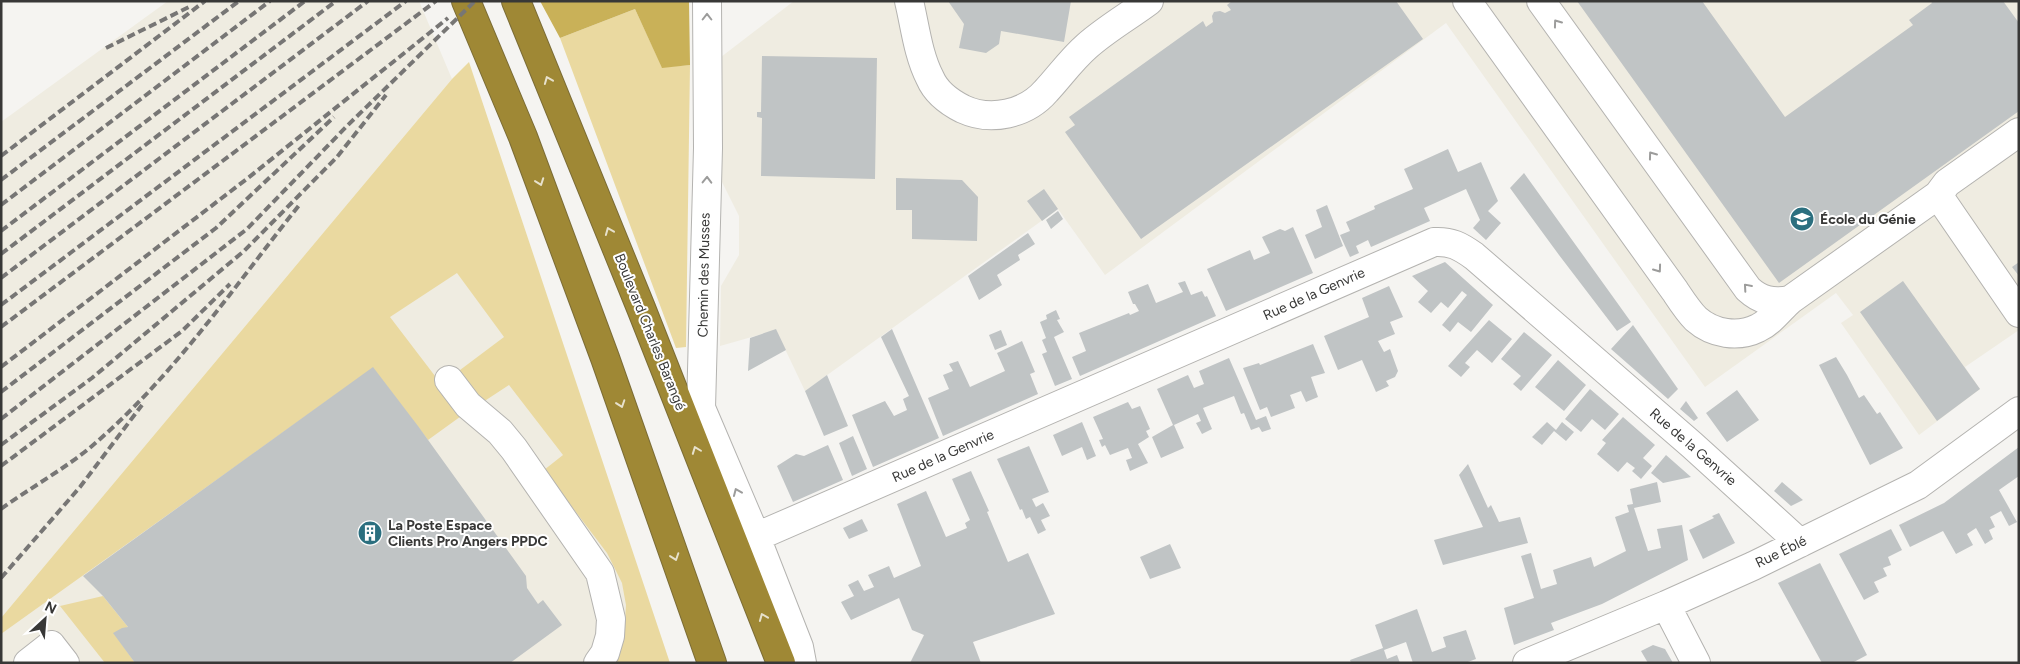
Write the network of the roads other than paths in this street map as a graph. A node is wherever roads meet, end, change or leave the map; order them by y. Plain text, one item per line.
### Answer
1 (466, 1) edge
2 (516, 1) edge
3 (707, 1) edge
4 (909, 1) edge
5 (1149, 1) edge
6 (1541, 1) edge
7 (1468, 3) edge
8 (2019, 132) edge
9 (1938, 195) junction
10 (1790, 300) junction
11 (2019, 313) edge
12 (449, 380) dead end
13 (2019, 411) edge
14 (756, 537) junction
15 (1800, 543) junction
16 (1666, 605) junction
17 (695, 613) junction
18 (28, 663) edge
19 (65, 663) edge
20 (598, 663) edge
21 (697, 663) edge
22 (712, 663) edge
23 (781, 663) edge
24 (802, 663) edge
25 (1527, 663) edge
26 (1696, 663) edge

1 -> 17 highway
23 -> 2 highway, Boulevard Charles Barangé
14 -> 3 street, Chemin des Musses
4 - 5 street
10 -> 6 street
7 -> 10 street
8 - 9 street
9 - 10 street
9 - 11 street
12 - 20 street
13 - 15 street, Rue Éblé
14 - 15 street, Rue de la Genvrie
14 - 24 street
15 - 16 street, Rue Éblé
16 - 25 street, Rue Éblé
16 - 26 street
17 - 21 highway
17 - 22 highway
18 - 19 street

